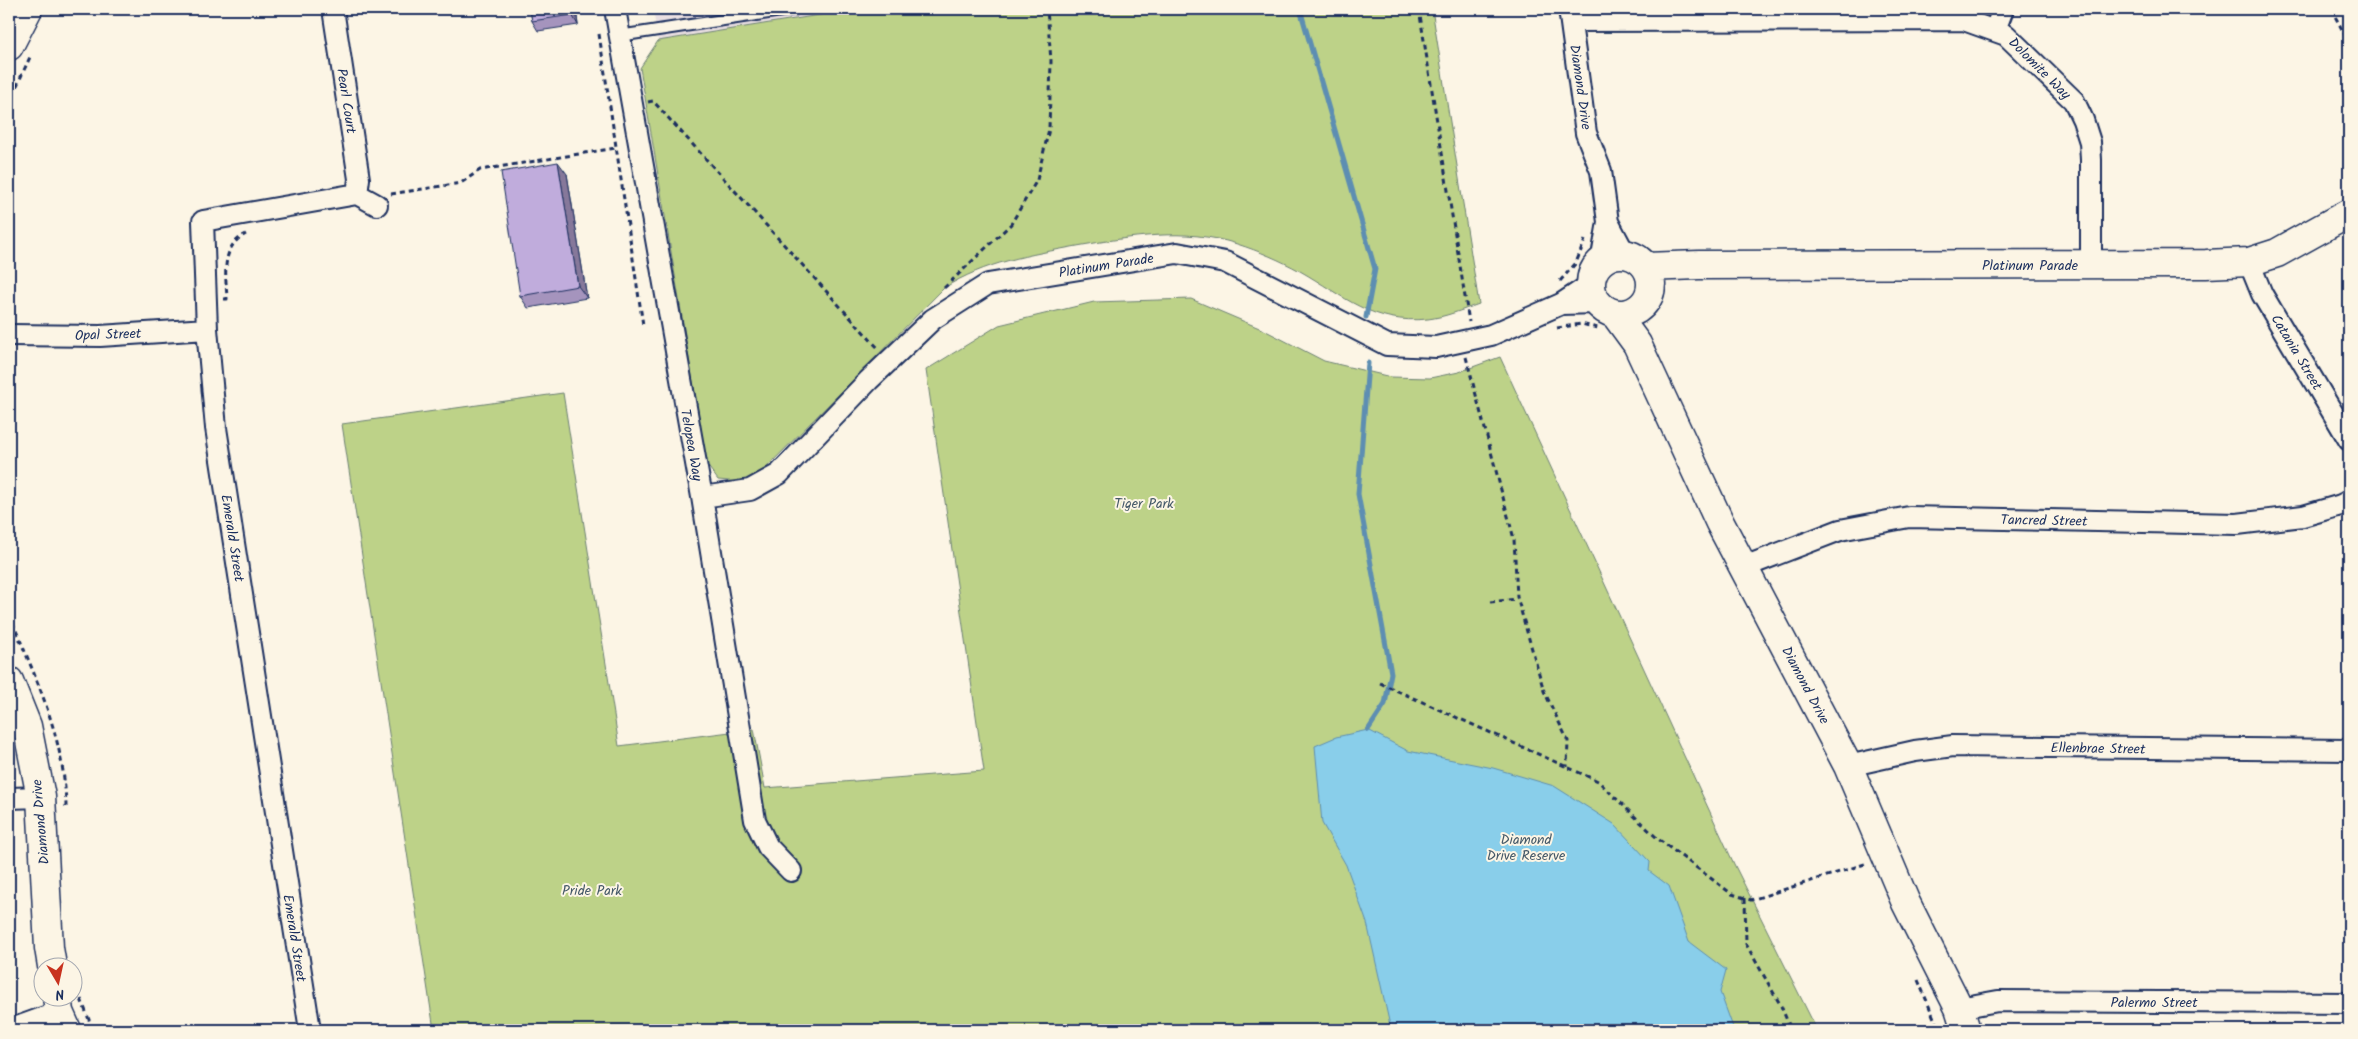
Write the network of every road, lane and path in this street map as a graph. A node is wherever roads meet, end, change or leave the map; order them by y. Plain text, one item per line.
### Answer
1 (28, 9) edge
2 (332, 9) edge
3 (615, 9) edge
4 (795, 9) edge
5 (1047, 9) edge
6 (1419, 9) edge
7 (2003, 9) edge
8 (2331, 9) edge
9 (1570, 15) edge
10 (598, 27) dead end
11 (1995, 30) junction
12 (619, 36) junction
13 (2349, 42) edge
14 (9, 46) edge
15 (631, 105) junction
16 (616, 148) junction
17 (368, 201) junction
18 (2349, 213) edge
19 (250, 231) dead end
20 (2249, 262) junction
21 (2091, 265) junction
22 (1620, 289) junction
23 (942, 290) dead end
24 (220, 299) dead end
25 (643, 325) dead end
26 (1470, 328) dead end
27 (207, 329) junction
28 (1552, 330) dead end
29 (9, 335) edge
30 (880, 350) dead end
31 (1475, 354) dead end
32 (1466, 357) junction
33 (1458, 358) dead end
34 (2349, 440) edge
35 (702, 496) junction
36 (2349, 501) edge
37 (1744, 567) junction
38 (1517, 599) junction
39 (1490, 602) dead end
40 (9, 681) edge
41 (1380, 683) dead end
42 (2349, 750) edge
43 (1848, 766) junction
44 (1567, 767) junction
45 (41, 797) junction
46 (9, 798) edge
47 (1868, 863) dead end
48 (791, 871) dead end
49 (1745, 898) junction
50 (50, 956) edge
51 (2349, 1003) edge
52 (61, 1013) edge
53 (1963, 1019) edge
54 (9, 1030) edge
55 (310, 1030) edge
56 (1791, 1030) edge

1 - 14 street
2 - 17 street, Pearl Court
3 - 12 street, Telopea Way
4 - 12 lane
5 - 23 path
6 - 26 path
7 - 11 street
8 - 13 path
9 - 11 street, Dolomite Way
9 - 22 street, Diamond Drive
10 - 16 path
11 - 21 street, Dolomite Way
12 - 15 street, Telopea Way
15 - 30 path
15 - 35 street, Telopea Way
16 - 17 path
16 - 25 path
17 - 27 street, Emerald Street
18 - 20 street, Platinum Parade
19 - 24 path
20 - 21 street, Platinum Parade
20 - 34 street, Catania Street
21 - 22 street, Platinum Parade
22 - 28 path
22 - 35 street, Platinum Parade
22 - 37 street, Diamond Drive
27 - 29 street, Opal Street
27 - 55 street, Emerald Street
31 - 32 path
32 - 33 path
32 - 38 path
35 - 48 street, Telopea Way
36 - 37 street, Tancred Street
37 - 43 street, Diamond Drive
38 - 39 path
38 - 44 path
40 - 45 street, Diamond Drive
41 - 44 path
42 - 43 street, Ellenbrae Street
43 - 53 street, Diamond Drive
44 - 49 path
45 - 46 street
45 - 50 street, Diamond Drive
47 - 49 path
49 - 56 path
51 - 53 street, Palermo Street
52 - 54 street

